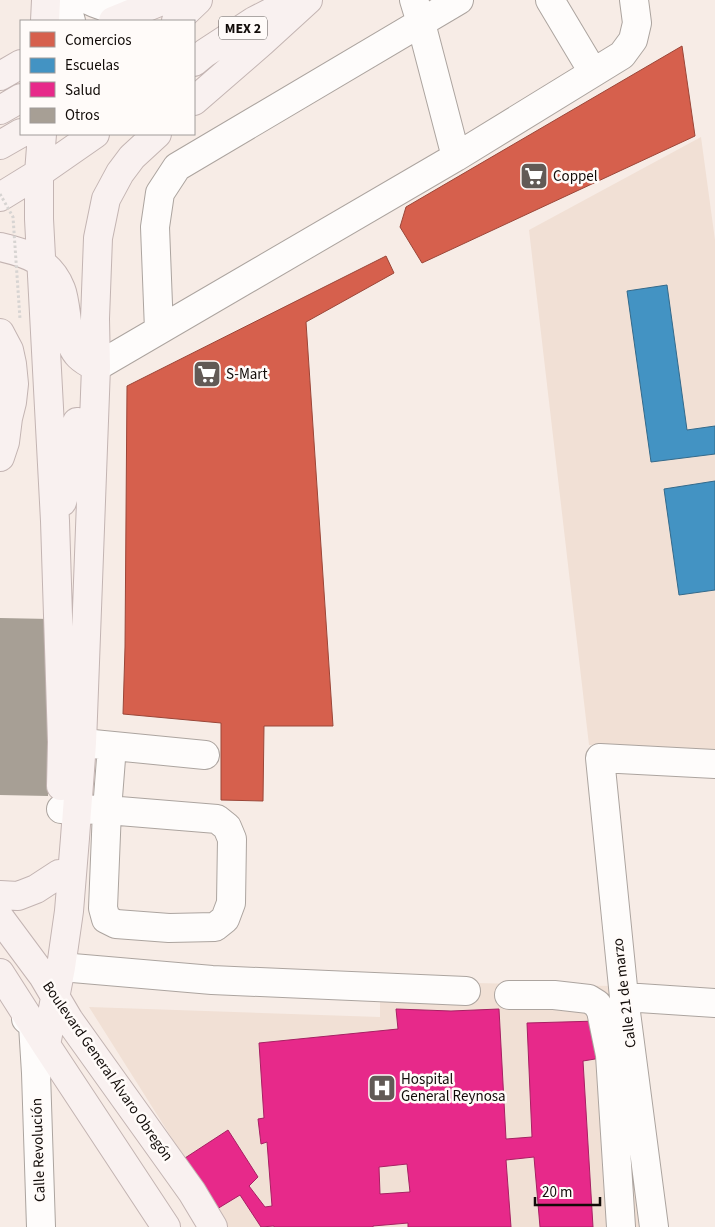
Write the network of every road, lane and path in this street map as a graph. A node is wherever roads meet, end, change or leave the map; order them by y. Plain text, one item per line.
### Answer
1 (46, 0) edge
2 (65, 0) edge
3 (88, 0) edge
4 (198, 0) edge
5 (295, 0) edge
6 (308, 0) edge
7 (459, 0) edge
8 (550, 0) edge
9 (622, 0) edge
10 (152, 5) edge
11 (418, 12) edge
12 (636, 12) edge
13 (44, 20) edge
14 (71, 20) edge
15 (115, 20) edge
16 (177, 20) edge
17 (195, 61) edge
18 (20, 65) edge
19 (593, 72) junction
20 (0, 76) edge
21 (20, 99) edge
22 (195, 100) edge
23 (0, 110) edge
24 (20, 134) edge
25 (42, 135) edge
26 (94, 135) edge
27 (156, 135) edge
28 (0, 145) edge
29 (456, 157) junction
30 (39, 173) junction
31 (0, 196) edge
32 (0, 247) edge
33 (42, 262) junction
34 (10, 326) edge
35 (159, 330) junction
36 (96, 367) junction
37 (0, 457) edge
38 (55, 521) junction
39 (72, 742) junction
40 (112, 746) junction
41 (205, 755) dead end
42 (715, 764) edge
43 (69, 809) junction
44 (107, 810) junction
45 (59, 874) junction
46 (0, 895) edge
47 (0, 918) edge
48 (0, 973) edge
49 (53, 980) junction
50 (466, 991) dead end
51 (509, 995) dead end
52 (0, 996) edge
53 (624, 997) junction
54 (715, 1003) edge
55 (39, 1035) junction
56 (40, 1227) edge
57 (166, 1227) edge
58 (213, 1227) edge
59 (622, 1227) edge
60 (654, 1227) edge

1 - 13 main road
2 - 14 street
3 - 10 street
4 - 16 main road
5 - 17 main road, MEX 2
6 - 22 main road
7 - 11 street
8 - 19 street
9 - 12 street
10 - 15 main road
11 - 29 street
11 - 35 street
12 - 19 street
18 - 20 main road
19 - 29 street
21 - 23 main road
24 - 28 main road
25 - 30 main road
26 - 30 main road
27 - 36 main road
29 - 35 street
30 - 31 main road
30 - 33 main road
31 - 34 path, bridge
32 - 33 main road
33 - 36 main road
33 - 38 main road
34 - 37 main road
35 - 36 street
36 - 38 main road
36 - 39 main road
38 - 39 main road
39 - 40 street
39 - 43 main road
40 - 41 street
40 - 44 street
42 - 53 street, Calle 21 de marzo
43 - 44 street
43 - 45 main road
43 - 49 main road
44 - 44 street
45 - 46 main road
45 - 49 main road
47 - 49 main road, Boulevard General Álvaro Obregón
48 - 55 main road
49 - 50 street
49 - 55 main road
49 - 58 main road, Boulevard General Álvaro Obregón
51 - 59 street
52 - 55 street
53 - 54 street
53 - 60 street, Calle 21 de marzo
55 - 56 street, Calle Revolución
55 - 57 main road

